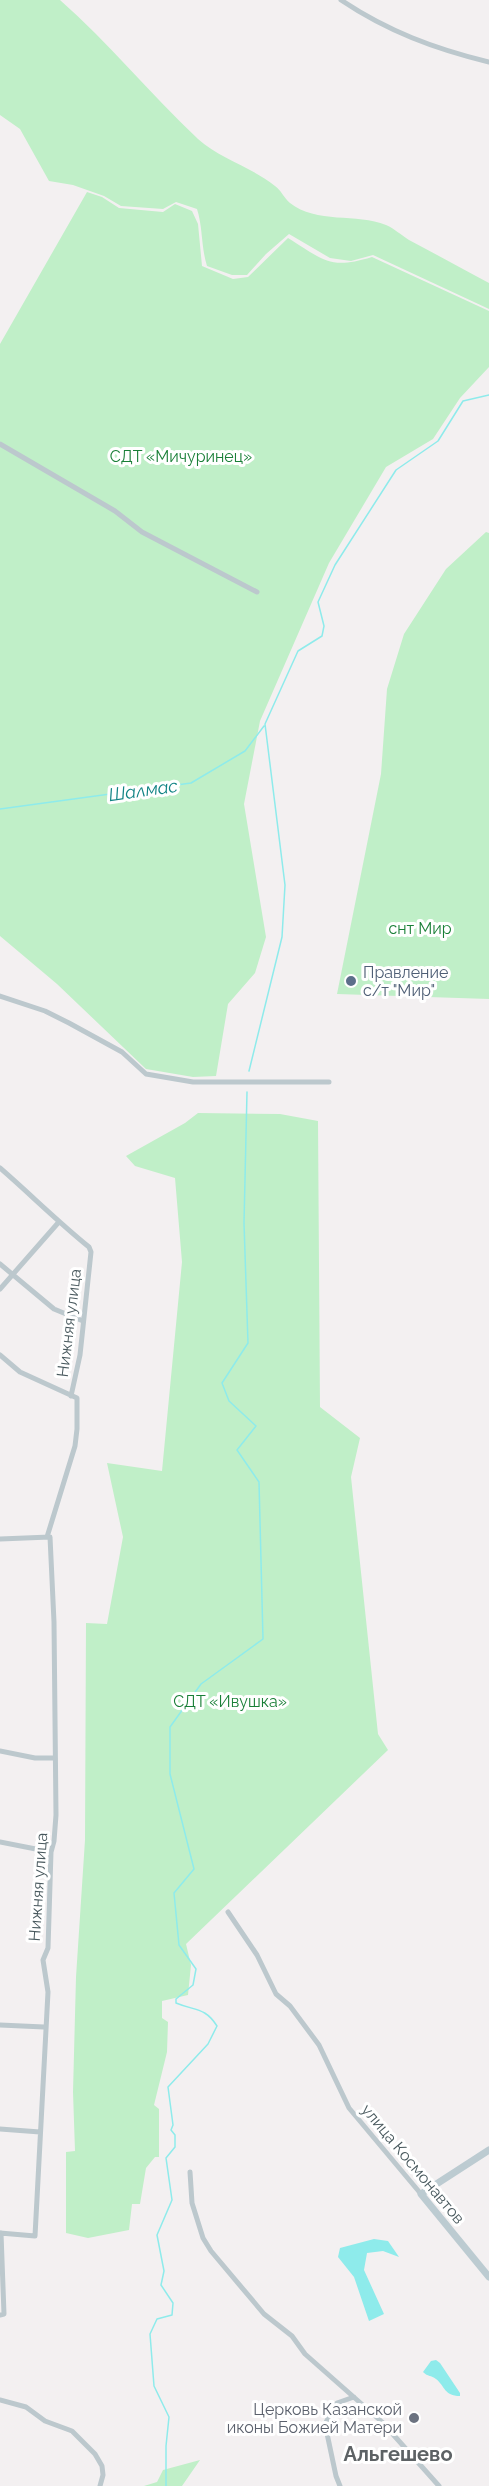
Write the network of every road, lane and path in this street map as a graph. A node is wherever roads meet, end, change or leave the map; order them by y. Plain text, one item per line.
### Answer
1 (341, 0) edge
2 (489, 62) edge
3 (0, 444) edge
4 (258, 592) dead end
5 (0, 996) edge
6 (329, 1082) dead end
7 (0, 1168) edge
8 (58, 1222) junction
9 (0, 1264) edge
10 (13, 1275) junction
11 (0, 1289) edge
12 (82, 1321) junction
13 (0, 1355) edge
14 (74, 1397) junction
15 (49, 1537) junction
16 (0, 1539) edge
17 (0, 1750) edge
18 (55, 1758) junction
19 (0, 1842) edge
20 (51, 1852) junction
21 (228, 1911) dead end
22 (0, 2025) edge
23 (44, 2027) junction
24 (0, 2129) edge
25 (40, 2132) junction
26 (489, 2150) edge
27 (190, 2172) dead end
28 (421, 2194) junction
29 (0, 2233) edge
30 (489, 2277) edge
31 (2, 2314) edge
32 (354, 2397) junction
33 (0, 2400) edge
34 (100, 2486) edge
35 (340, 2486) edge
36 (439, 2486) edge

1 - 2 street
3 - 4 street
5 - 6 street
7 - 8 street
8 - 10 street
8 - 12 street, Нижняя улица
9 - 10 street
10 - 11 street
10 - 12 street
12 - 14 street, Нижняя улица
13 - 14 street
14 - 15 street, Нижняя улица
15 - 16 street
15 - 18 street, Нижняя улица
17 - 18 street
18 - 20 street, Нижняя улица
19 - 20 street
20 - 23 street, Нижняя улица
21 - 28 street, улица Космонавтов
22 - 23 street
23 - 25 street, Нижняя улица
24 - 25 street
25 - 29 street, Нижняя улица
26 - 28 street
27 - 32 street
28 - 30 street, улица Космонавтов
29 - 31 street
32 - 35 street
32 - 36 street
33 - 34 street

